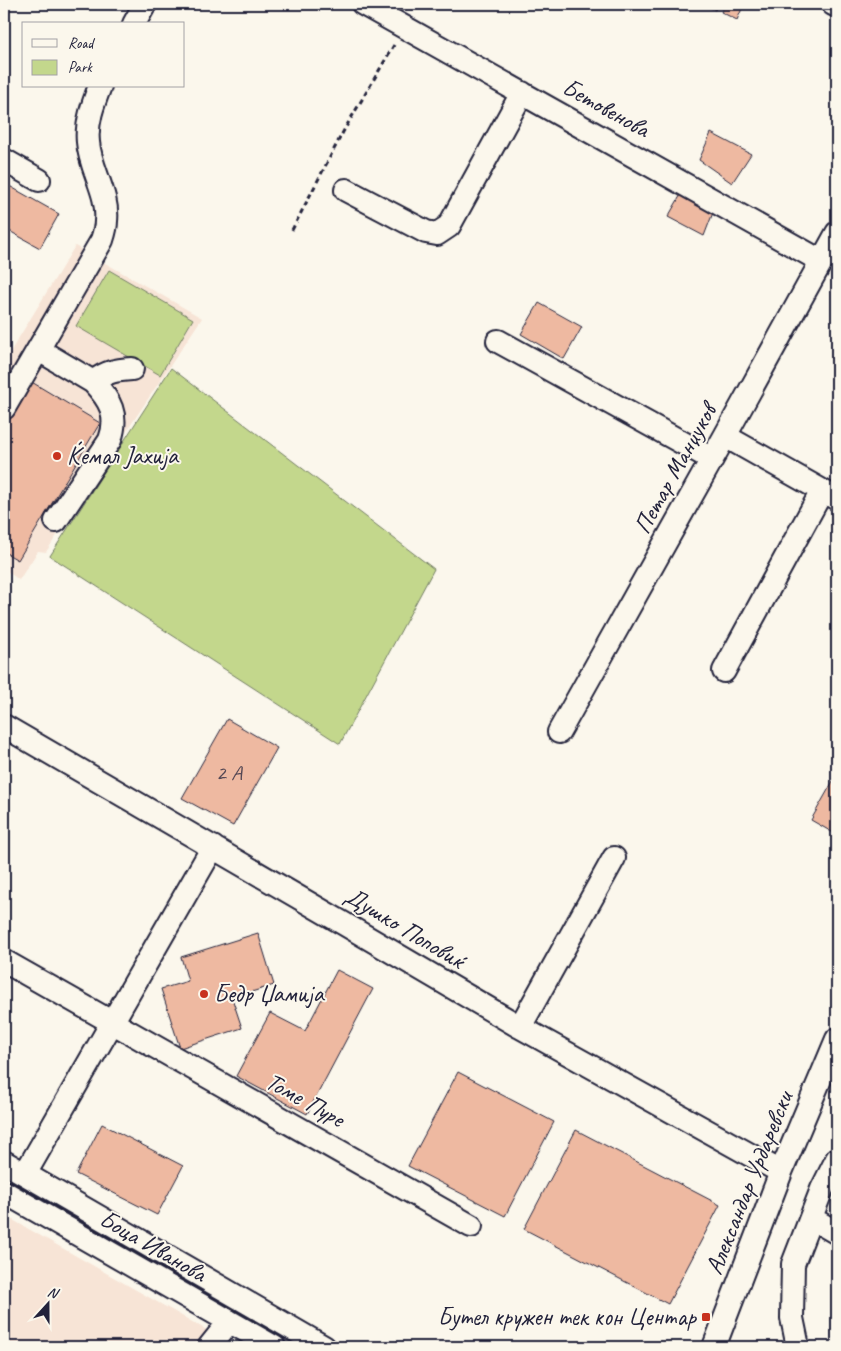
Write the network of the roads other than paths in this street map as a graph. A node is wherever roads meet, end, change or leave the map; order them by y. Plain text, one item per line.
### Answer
1 (145, 4) edge
2 (363, 4) edge
3 (833, 4) edge
4 (837, 6) edge
5 (135, 22) edge
6 (99, 88) edge
7 (522, 93) junction
8 (4, 160) edge
9 (39, 180) dead end
10 (346, 190) dead end
11 (831, 248) edge
12 (498, 340) dead end
13 (39, 350) junction
14 (132, 370) dead end
15 (93, 382) junction
16 (4, 408) edge
17 (725, 436) junction
18 (712, 459) junction
19 (829, 495) edge
20 (56, 521) dead end
21 (724, 671) dead end
22 (4, 726) edge
23 (559, 732) dead end
24 (213, 847) junction
25 (614, 858) dead end
26 (4, 960) edge
27 (112, 1023) junction
28 (520, 1027) junction
29 (837, 1039) edge
30 (837, 1159) edge
31 (4, 1162) edge
32 (781, 1172) junction
33 (25, 1174) junction
34 (4, 1192) edge
35 (811, 1218) junction
36 (471, 1226) dead end
37 (837, 1234) edge
38 (230, 1322) junction
39 (209, 1347) edge
40 (274, 1347) edge
41 (324, 1347) edge
42 (714, 1347) edge
43 (798, 1347) edge

1 - 5 street
2 - 7 street, Бетовенова
3 - 4 street
6 - 13 street
7 - 10 street
7 - 11 street, Бетовенова
8 - 9 street
11 - 17 street, Петар Манџуков
12 - 18 street
13 - 15 street
13 - 16 street
14 - 15 street
15 - 20 street
17 - 18 street, Петар Манџуков
17 - 19 street
18 - 23 street, Петар Манџуков
19 - 21 street
22 - 24 street, Душко Поповиќ
24 - 27 street
24 - 28 street, Душко Поповиќ
25 - 28 street
26 - 27 street, Томе Пуре
27 - 33 street
27 - 36 street, Томе Пуре
28 - 32 street, Душко Поповиќ
29 - 32 street, Александар Урдаревски
30 - 35 street
31 - 33 street
32 - 42 street, Александар Урдаревски
33 - 41 street
34 - 38 street, Боца Иванова
35 - 37 street
35 - 43 street
38 - 39 street
38 - 40 street, Боца Иванова

